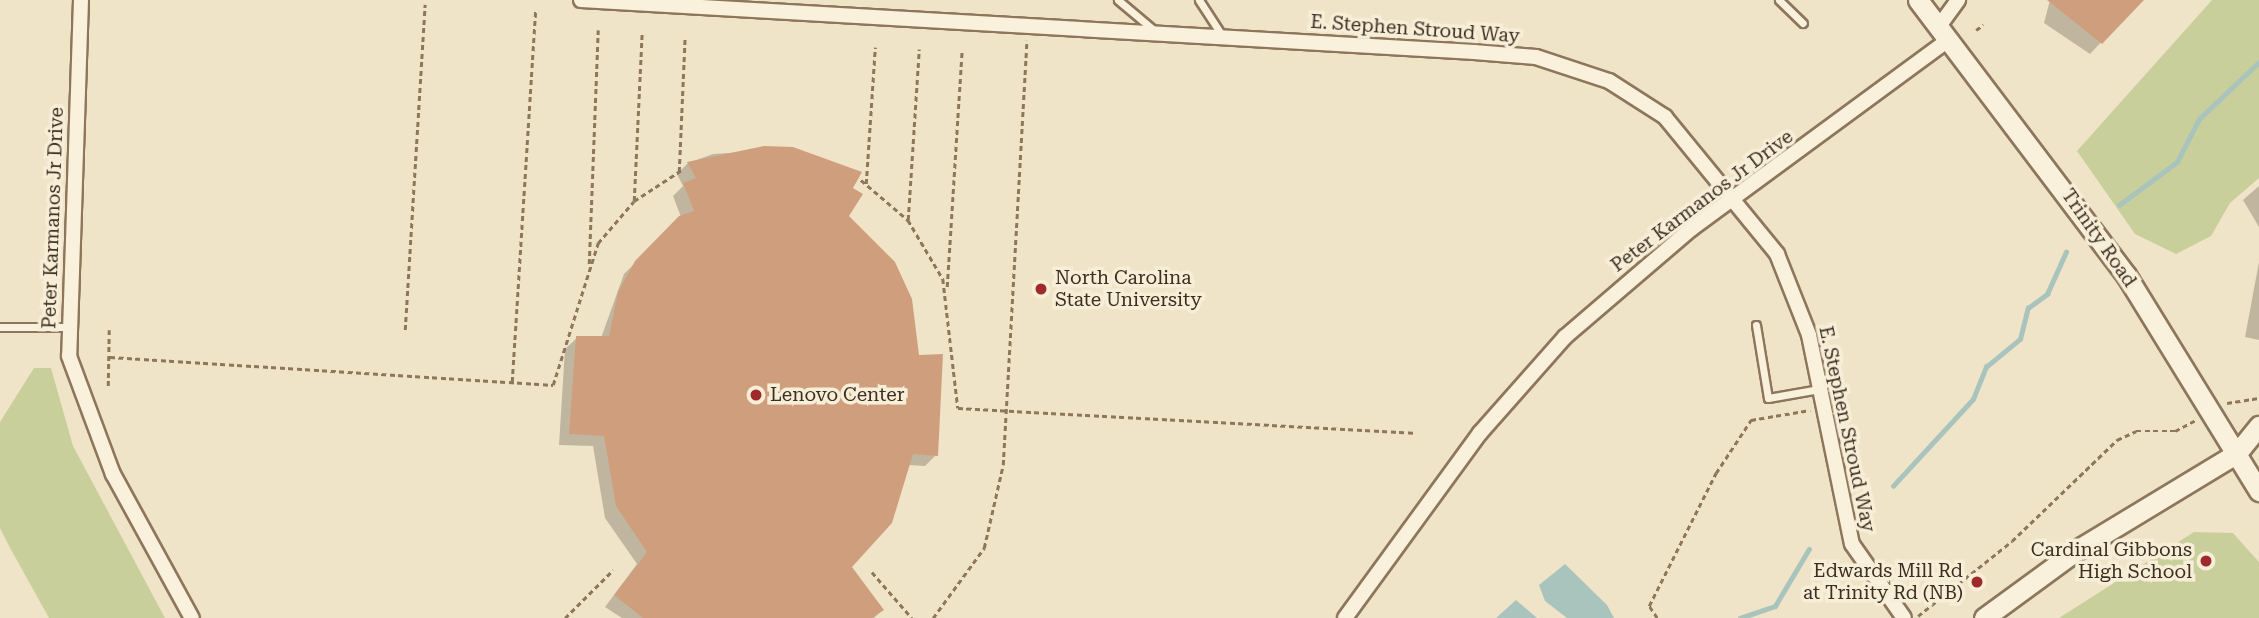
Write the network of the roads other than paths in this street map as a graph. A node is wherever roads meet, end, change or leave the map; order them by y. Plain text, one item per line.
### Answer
1 (81, 0) edge
2 (581, 0) edge
3 (1118, 0) edge
4 (1199, 0) edge
5 (1779, 0) edge
6 (1919, 0) edge
7 (1958, 0) edge
8 (1803, 23) dead end
9 (1945, 32) junction
10 (1158, 34) junction
11 (1223, 37) junction
12 (1738, 200) junction
13 (1756, 325) dead end
14 (0, 327) edge
15 (66, 327) junction
16 (1819, 389) junction
17 (2259, 426) edge
18 (2259, 450) edge
19 (2237, 453) junction
20 (2259, 491) edge
21 (192, 618) edge
22 (1345, 618) edge
23 (1904, 618) edge
24 (1984, 618) edge

1 - 15 street, Peter Karmanos Jr Drive
2 - 10 street, E. Stephen Stroud Way
3 - 10 lane
4 - 11 lane
5 - 8 lane
6 - 9 main road, Trinity Road
7 - 9 street, Peter Karmanos Jr Drive
9 - 12 street, Peter Karmanos Jr Drive
9 - 19 main road, Trinity Road
10 - 11 street, E. Stephen Stroud Way
11 - 12 street, E. Stephen Stroud Way
12 - 16 street, E. Stephen Stroud Way
12 - 22 street, Peter Karmanos Jr Drive
13 - 16 lane
14 - 15 lane
15 - 21 street, Peter Karmanos Jr Drive
16 - 23 street, E. Stephen Stroud Way
17 - 19 main road
18 - 19 main road
19 - 20 main road, Trinity Road
19 - 24 main road

